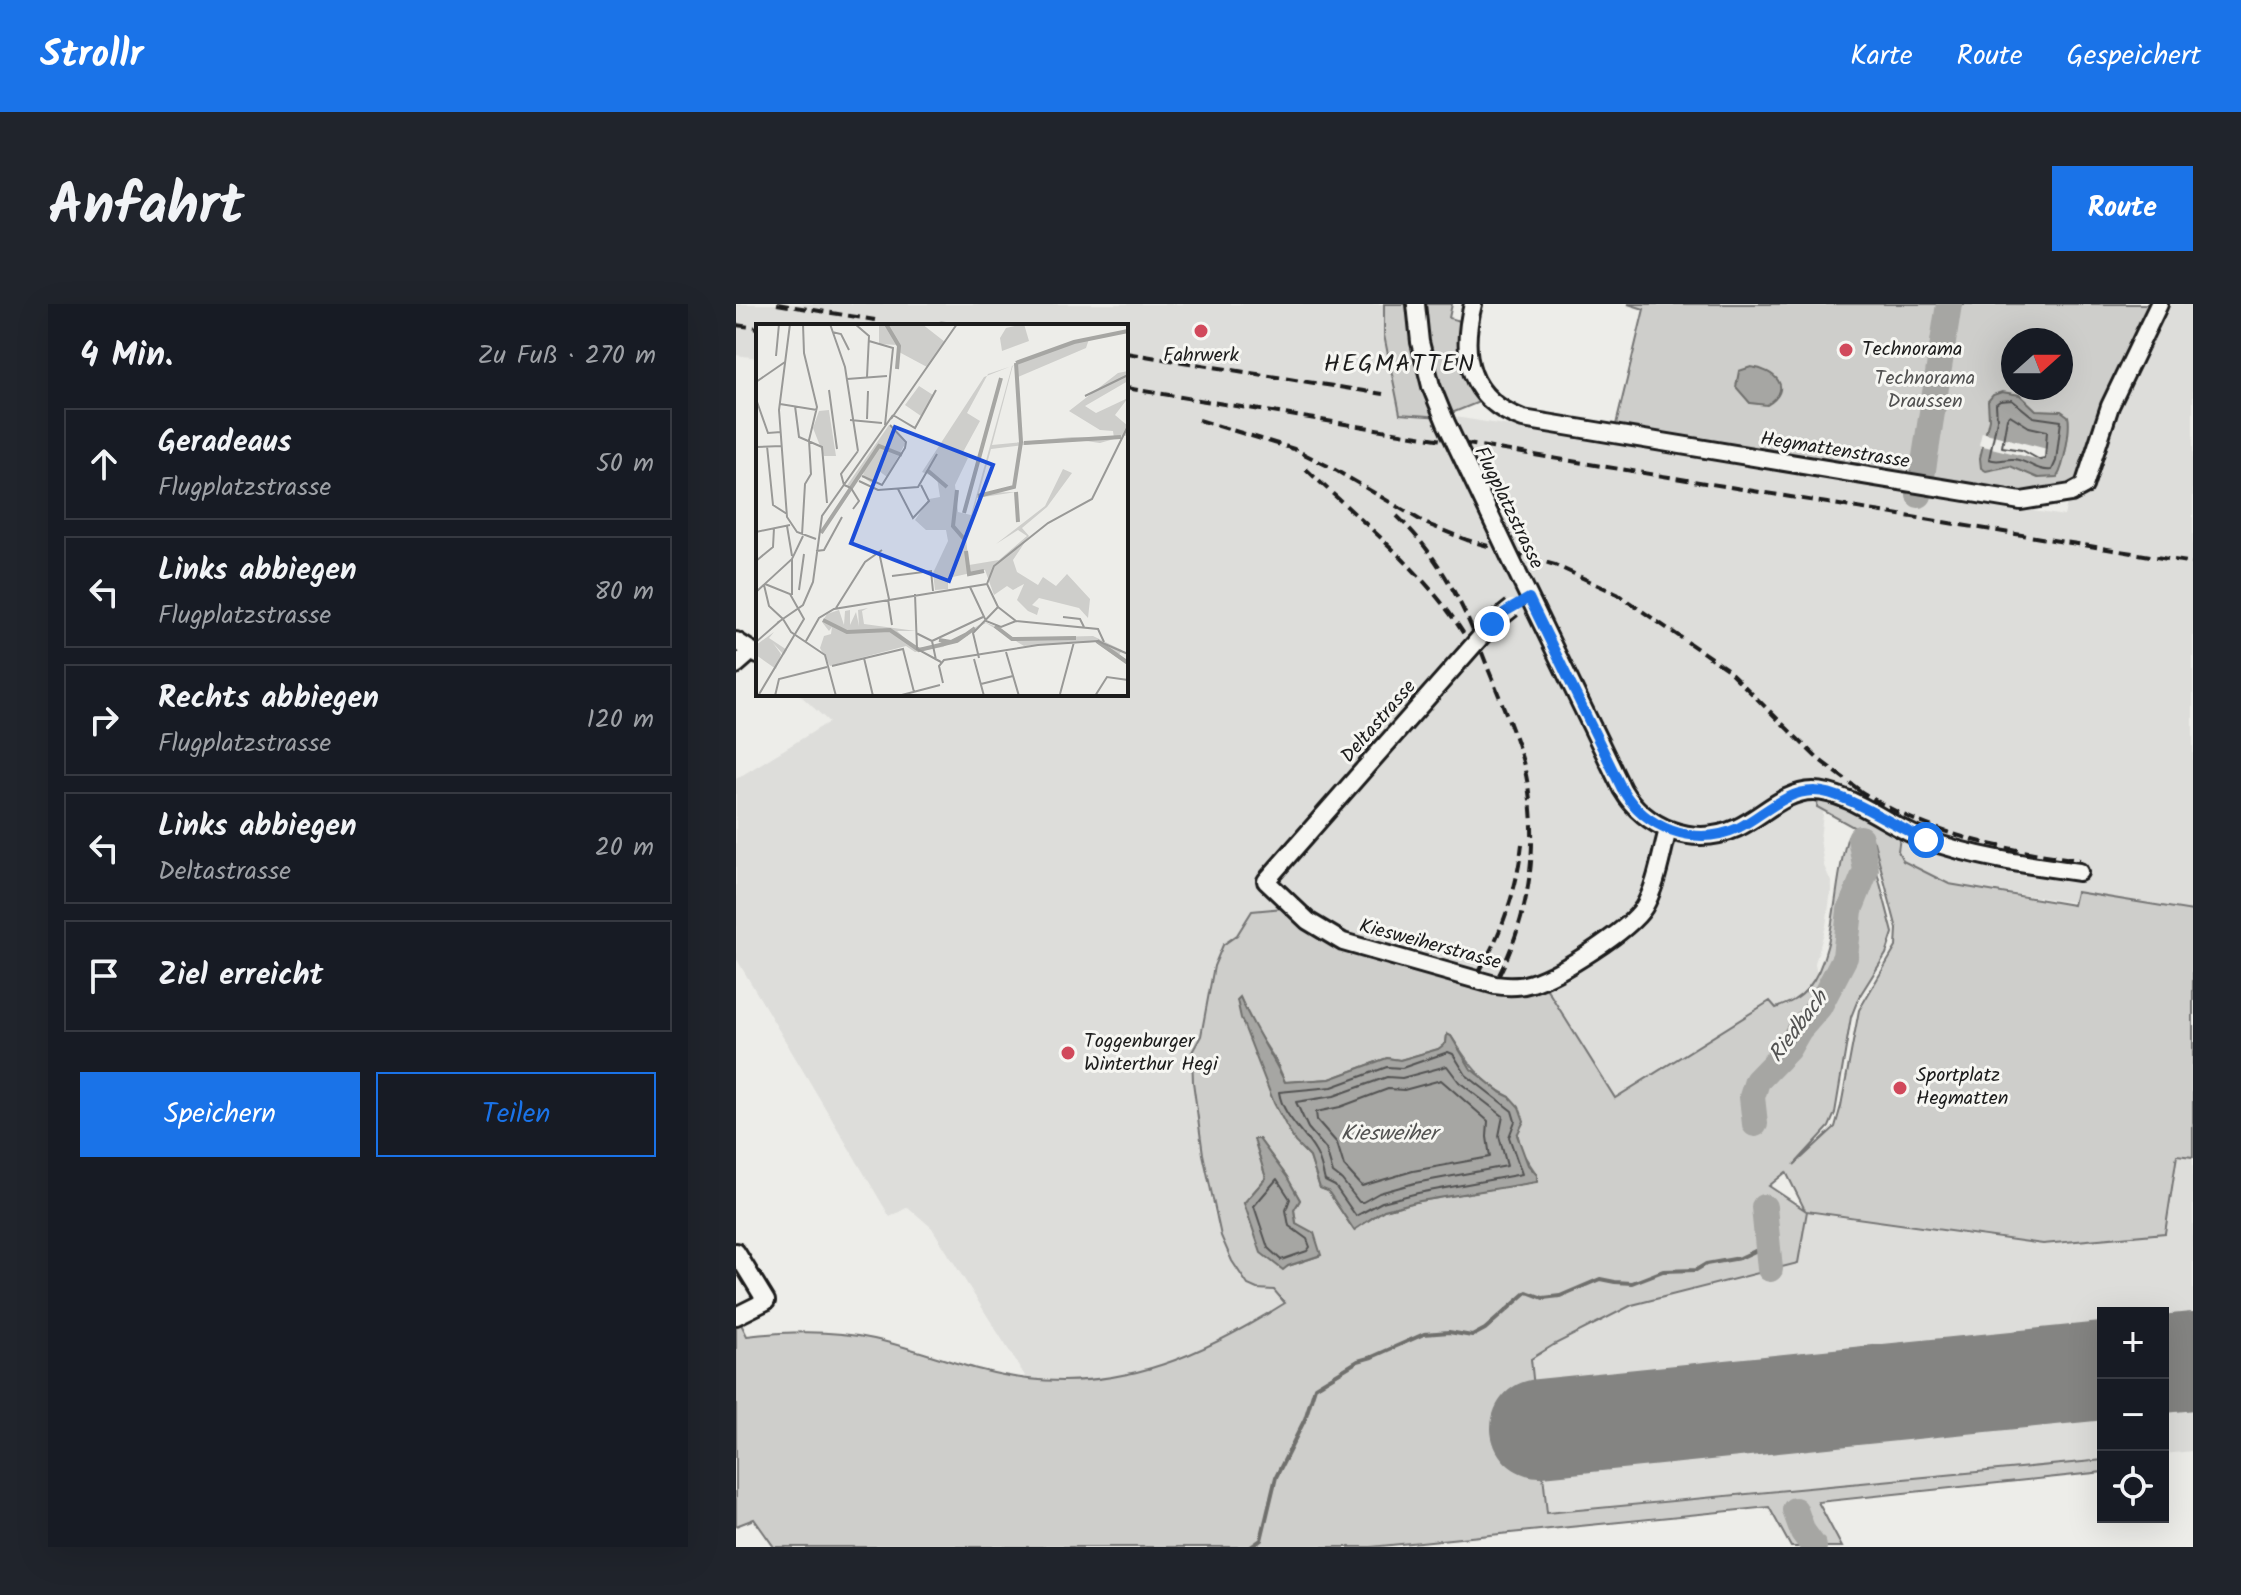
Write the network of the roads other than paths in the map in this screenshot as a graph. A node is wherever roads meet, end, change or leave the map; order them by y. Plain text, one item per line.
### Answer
1 (1416, 304) edge
2 (1473, 304) edge
3 (2159, 304) edge
4 (1529, 598) junction
5 (736, 641) edge
6 (755, 653) edge
7 (736, 665) edge
8 (1668, 830) junction
9 (2079, 872) dead end
10 (1266, 881) joint
11 (736, 1252) edge
12 (736, 1316) edge

1 - 4 street, Flugplatzstrasse, bridge
2 - 3 street, Hegmattenstrasse
4 - 8 street, Flugplatzstrasse
4 - 10 street, Deltastrasse, bridge
5 - 6 street
6 - 7 street
8 - 9 street
8 - 10 street, Kiesweiherstrasse
11 - 12 street

